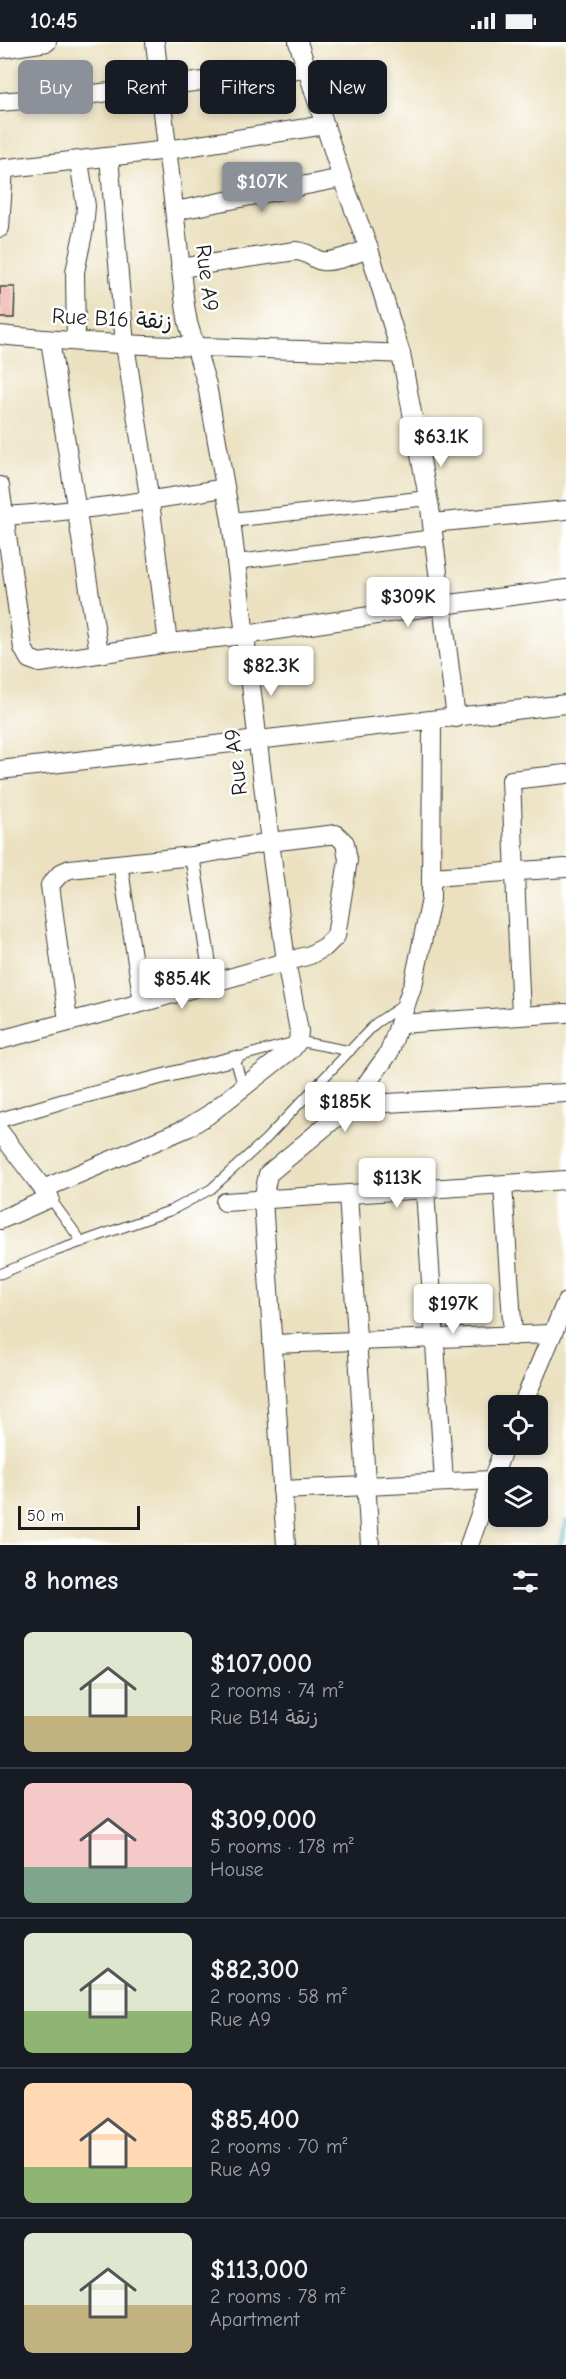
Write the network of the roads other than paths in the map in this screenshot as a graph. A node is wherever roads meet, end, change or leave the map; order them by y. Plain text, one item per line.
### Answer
1 (47, 42) edge
2 (155, 42) edge
3 (298, 42) edge
4 (0, 49) edge
5 (158, 60) edge
6 (306, 69) junction
7 (188, 82) edge
8 (105, 92) edge
9 (0, 102) edge
10 (164, 114) edge
11 (325, 125) junction
12 (168, 150) junction
13 (109, 157) junction
14 (79, 161) junction
15 (2, 168) edge
16 (342, 178) junction
17 (175, 211) junction
18 (0, 228) edge
19 (369, 249) junction
20 (180, 268) junction
21 (0, 335) edge
22 (50, 340) junction
23 (76, 341) junction
24 (125, 345) junction
25 (196, 348) junction
26 (401, 354) junction
27 (0, 486) edge
28 (224, 488) junction
29 (428, 498) junction
30 (150, 502) junction
31 (566, 510) edge
32 (78, 511) junction
33 (5, 516) junction
34 (231, 520) junction
35 (433, 530) junction
36 (237, 562) junction
37 (566, 589) edge
38 (442, 605) junction
39 (245, 635) junction
40 (168, 643) junction
41 (99, 653) junction
42 (566, 704) edge
43 (456, 718) junction
44 (432, 721) junction
45 (258, 739) junction
46 (0, 771) edge
47 (566, 774) edge
48 (270, 842) junction
49 (192, 856) junction
50 (120, 863) junction
51 (566, 868) edge
52 (515, 872) junction
53 (431, 877) junction
54 (286, 961) junction
55 (212, 983) junction
56 (406, 1002) junction
57 (141, 1003) junction
58 (566, 1013) edge
59 (521, 1016) junction
60 (68, 1021) junction
61 (399, 1024) junction
62 (0, 1040) edge
63 (298, 1041) junction
64 (350, 1051) junction
65 (236, 1058) junction
66 (243, 1087) junction
67 (566, 1093) edge
68 (351, 1105) junction
69 (0, 1120) edge
70 (0, 1132) edge
71 (17, 1155) junction
72 (0, 1162) edge
73 (566, 1180) edge
74 (503, 1185) junction
75 (426, 1190) junction
76 (46, 1193) junction
77 (348, 1194) junction
78 (263, 1200) junction
79 (225, 1202) dead end
80 (0, 1220) edge
81 (82, 1242) junction
82 (0, 1274) edge
83 (566, 1302) edge
84 (552, 1334) junction
85 (513, 1336) junction
86 (435, 1338) junction
87 (357, 1341) junction
88 (272, 1344) junction
89 (527, 1395) edge
90 (488, 1480) edge
91 (444, 1482) junction
92 (366, 1486) junction
93 (282, 1490) junction
94 (488, 1491) edge
95 (286, 1545) edge
96 (370, 1545) edge
97 (469, 1545) edge

1 - 4 street
2 - 5 street, Rue A9
3 - 6 street
6 - 7 street
6 - 11 street
8 - 9 street
10 - 12 street, Rue A9
11 - 12 street
11 - 16 street
12 - 13 street
12 - 17 street, Rue A9
13 - 14 street
13 - 24 street
14 - 15 street
14 - 23 street
15 - 18 street
16 - 17 street
16 - 19 street
17 - 20 street, Rue A9
19 - 20 street
19 - 26 street
20 - 25 street, Rue A9
21 - 22 street, Rue B16 زنقة
22 - 23 street, Rue B16 زنقة
22 - 32 street
23 - 24 street, Rue B16 زنقة
24 - 25 street, Rue B16 زنقة
24 - 30 street
25 - 26 street, Rue B16 زنقة
25 - 28 street, Rue A9
26 - 29 street
27 - 33 street
28 - 30 street
28 - 34 street, Rue A9
29 - 34 street
29 - 35 street
30 - 32 street
30 - 40 street
31 - 35 street
32 - 33 street
32 - 41 street
33 - 41 street
34 - 36 street, Rue A9
35 - 36 street
35 - 38 street
36 - 39 street, Rue A9
37 - 38 street
38 - 39 street
38 - 43 street
39 - 40 street
39 - 45 street, Rue A9
40 - 41 street
42 - 43 street
43 - 44 street
44 - 45 street
44 - 53 street
45 - 46 street
45 - 48 street, Rue A9
47 - 52 street
48 - 49 street
48 - 54 street, Rue A9
48 - 54 street
49 - 50 street
49 - 55 street
50 - 57 street
50 - 60 street
51 - 52 street
52 - 53 street
52 - 59 street
53 - 56 street
54 - 55 street
54 - 63 street, Rue A9
55 - 57 street
56 - 61 street
56 - 64 lane
57 - 60 street
58 - 59 street
59 - 61 street
60 - 62 street
61 - 68 street
63 - 64 lane
63 - 65 lane
63 - 66 street
64 - 81 lane
65 - 66 lane
65 - 69 street
66 - 76 street
67 - 68 street
68 - 78 street
70 - 71 street
71 - 72 street
71 - 76 street
73 - 74 street
74 - 75 street
74 - 85 street
75 - 77 street
75 - 86 street
76 - 80 street
76 - 81 lane
77 - 78 street
77 - 87 street
78 - 79 street
78 - 88 street
81 - 82 lane
83 - 84 street
84 - 85 street
84 - 89 street
85 - 86 street
86 - 87 street
86 - 91 street
87 - 88 street
87 - 92 street
88 - 93 street
90 - 91 street
91 - 92 street
92 - 93 street
92 - 96 street
93 - 95 street
94 - 97 street

